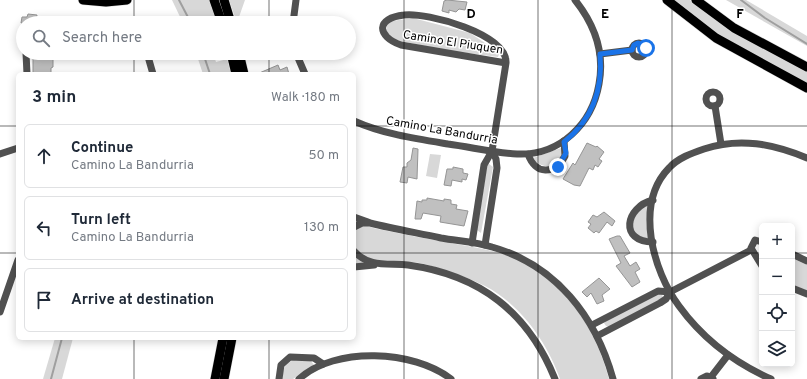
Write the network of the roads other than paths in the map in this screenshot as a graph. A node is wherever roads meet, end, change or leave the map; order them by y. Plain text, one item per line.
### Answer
1 (83, 0) edge
2 (127, 0) edge
3 (214, 0) edge
4 (224, 0) edge
5 (296, 0) edge
6 (575, 0) edge
7 (667, 0) edge
8 (696, 0) edge
9 (220, 16) edge
10 (229, 16) edge
11 (294, 16) edge
12 (632, 50) dead end
13 (600, 54) junction
14 (26, 60) edge
15 (149, 60) edge
16 (233, 60) edge
17 (241, 60) edge
18 (299, 60) edge
19 (506, 63) junction
20 (807, 67) edge
21 (27, 72) edge
22 (152, 72) edge
23 (236, 72) edge
24 (244, 72) edge
25 (304, 72) edge
26 (807, 88) edge
27 (715, 106) dead end
28 (356, 122) edge
29 (564, 142) junction
30 (721, 144) junction
31 (16, 149) edge
32 (492, 150) junction
33 (0, 154) edge
34 (528, 154) junction
35 (807, 158) edge
36 (653, 200) junction
37 (356, 218) edge
38 (370, 223) junction
39 (356, 226) edge
40 (652, 242) junction
41 (759, 242) edge
42 (472, 243) junction
43 (485, 245) junction
44 (751, 250) junction
45 (356, 253) edge
46 (795, 255) edge
47 (807, 261) edge
48 (759, 262) edge
49 (378, 264) junction
50 (16, 266) edge
51 (356, 267) edge
52 (795, 289) edge
53 (670, 292) junction
54 (807, 294) edge
55 (0, 312) edge
56 (592, 325) junction
57 (597, 336) junction
58 (223, 340) edge
59 (232, 340) edge
60 (728, 355) junction
61 (323, 364) junction
62 (712, 378) edge
63 (215, 379) edge
64 (224, 379) edge
65 (279, 379) edge
66 (299, 379) edge
67 (451, 379) edge
68 (556, 379) edge
69 (613, 379) edge
70 (701, 379) edge
71 (771, 379) edge

1 - 2 main road
3 - 9 main road
4 - 10 main road
5 - 11 street
6 - 13 street, Camino La Bandurria
7 - 26 main road
8 - 20 main road
12 - 13 street
13 - 29 street, Camino La Bandurria
14 - 21 street
15 - 22 street
16 - 23 main road
17 - 24 main road
18 - 25 street
19 - 19 street, Camino El Piuquen
19 - 32 street
27 - 30 street
28 - 32 street, Camino La Bandurria
29 - 34 street, Camino La Bandurria
29 - 34 street
30 - 35 street
30 - 36 street
31 - 33 street
32 - 34 street, Camino La Bandurria
32 - 42 street
32 - 43 street
36 - 40 street
36 - 40 street
37 - 38 street
38 - 39 street
38 - 42 street
40 - 53 street
41 - 44 street
42 - 43 street
43 - 56 street
44 - 48 street
44 - 53 street
45 - 49 street
46 - 47 street
49 - 51 street
49 - 68 street
50 - 55 street
52 - 54 street
53 - 56 street
53 - 57 street
53 - 60 street
56 - 57 street
57 - 69 street
58 - 63 main road
59 - 64 main road
60 - 62 street
60 - 71 street
61 - 65 street
61 - 66 street
61 - 67 street
62 - 70 street

